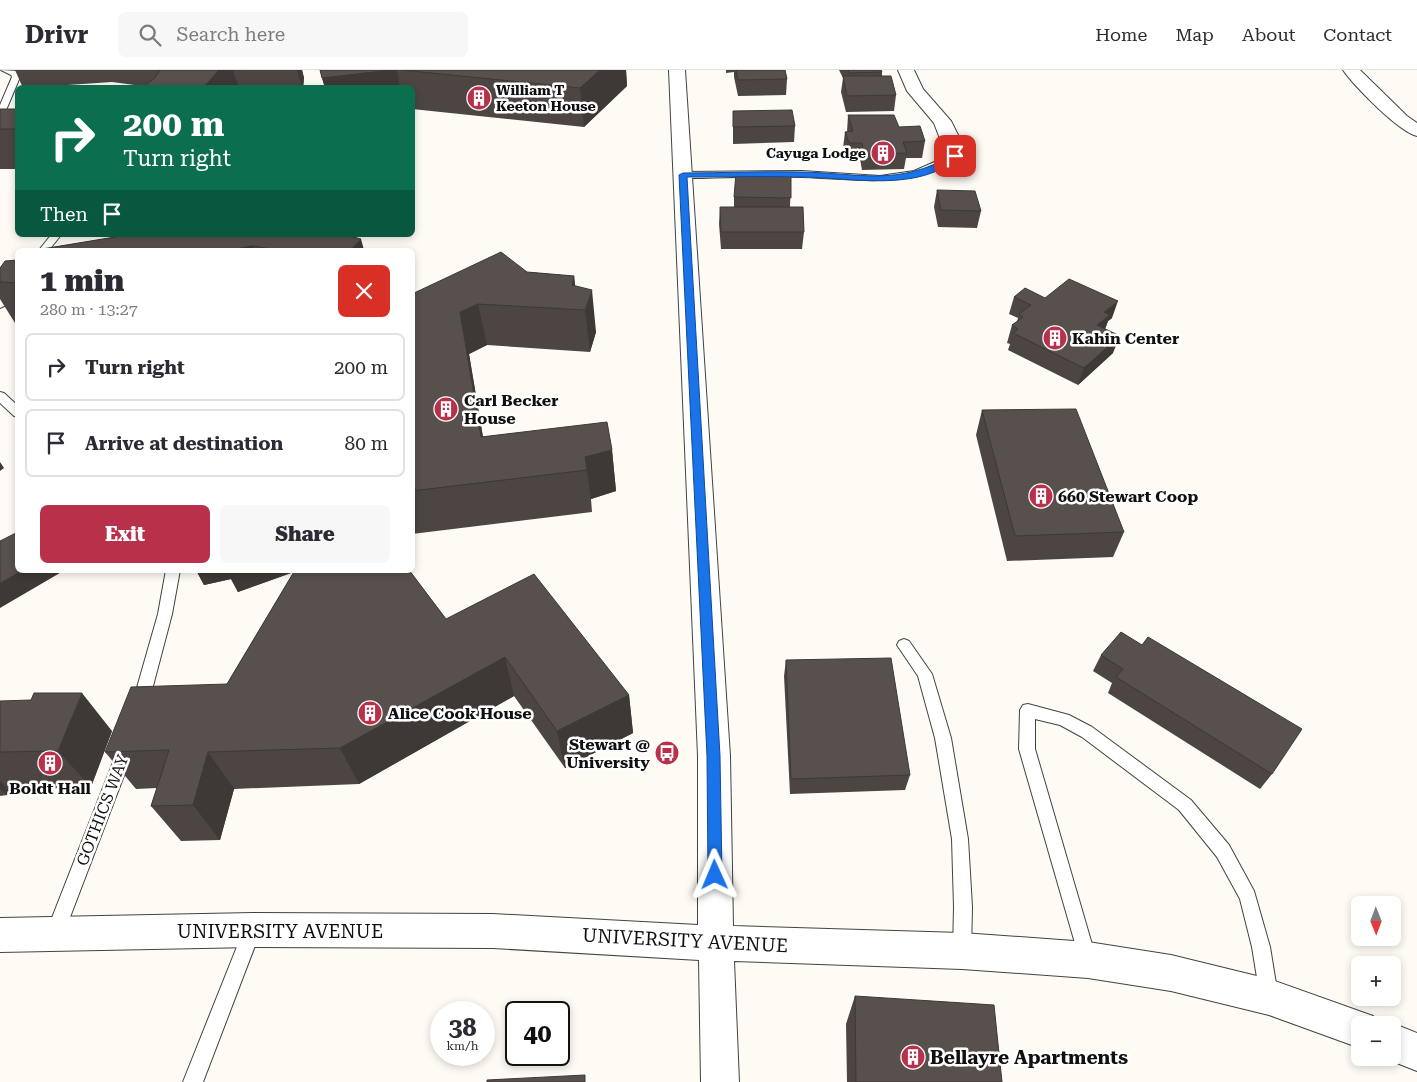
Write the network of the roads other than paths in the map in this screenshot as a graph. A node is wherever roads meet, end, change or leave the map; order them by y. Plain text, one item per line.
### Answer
1 (5, 70) edge
2 (677, 70) edge
3 (906, 70) edge
4 (1351, 70) edge
5 (3, 118) edge
6 (1417, 131) edge
7 (955, 156) joint
8 (683, 175) junction
9 (54, 237) edge
10 (46, 248) edge
11 (15, 287) edge
12 (0, 305) edge
13 (0, 396) edge
14 (15, 410) edge
15 (173, 573) edge
16 (904, 645) dead end
17 (137, 716) edge
18 (131, 734) edge
19 (253, 930) junction
20 (55, 933) junction
21 (0, 935) edge
22 (716, 942) junction
23 (962, 951) junction
24 (1088, 960) junction
25 (1269, 997) junction
26 (1351, 1026) edge
27 (1401, 1046) edge
28 (1417, 1052) edge
29 (193, 1082) edge
30 (720, 1082) edge

1 - 5 lane
2 - 8 street
3 - 7 street
4 - 6 street
7 - 8 lane
8 - 22 street
9 - 10 lane
11 - 12 lane
13 - 14 lane
15 - 17 lane
16 - 23 lane
18 - 20 lane, GOTHICS WAY
19 - 20 street, UNIVERSITY AVENUE
19 - 22 street, UNIVERSITY AVENUE
19 - 29 lane
20 - 21 street, UNIVERSITY AVENUE
22 - 23 street, UNIVERSITY AVENUE
22 - 30 street
23 - 24 street, UNIVERSITY AVENUE
24 - 25 street, UNIVERSITY AVENUE
24 - 25 lane
25 - 26 street, UNIVERSITY AVENUE
27 - 28 street

